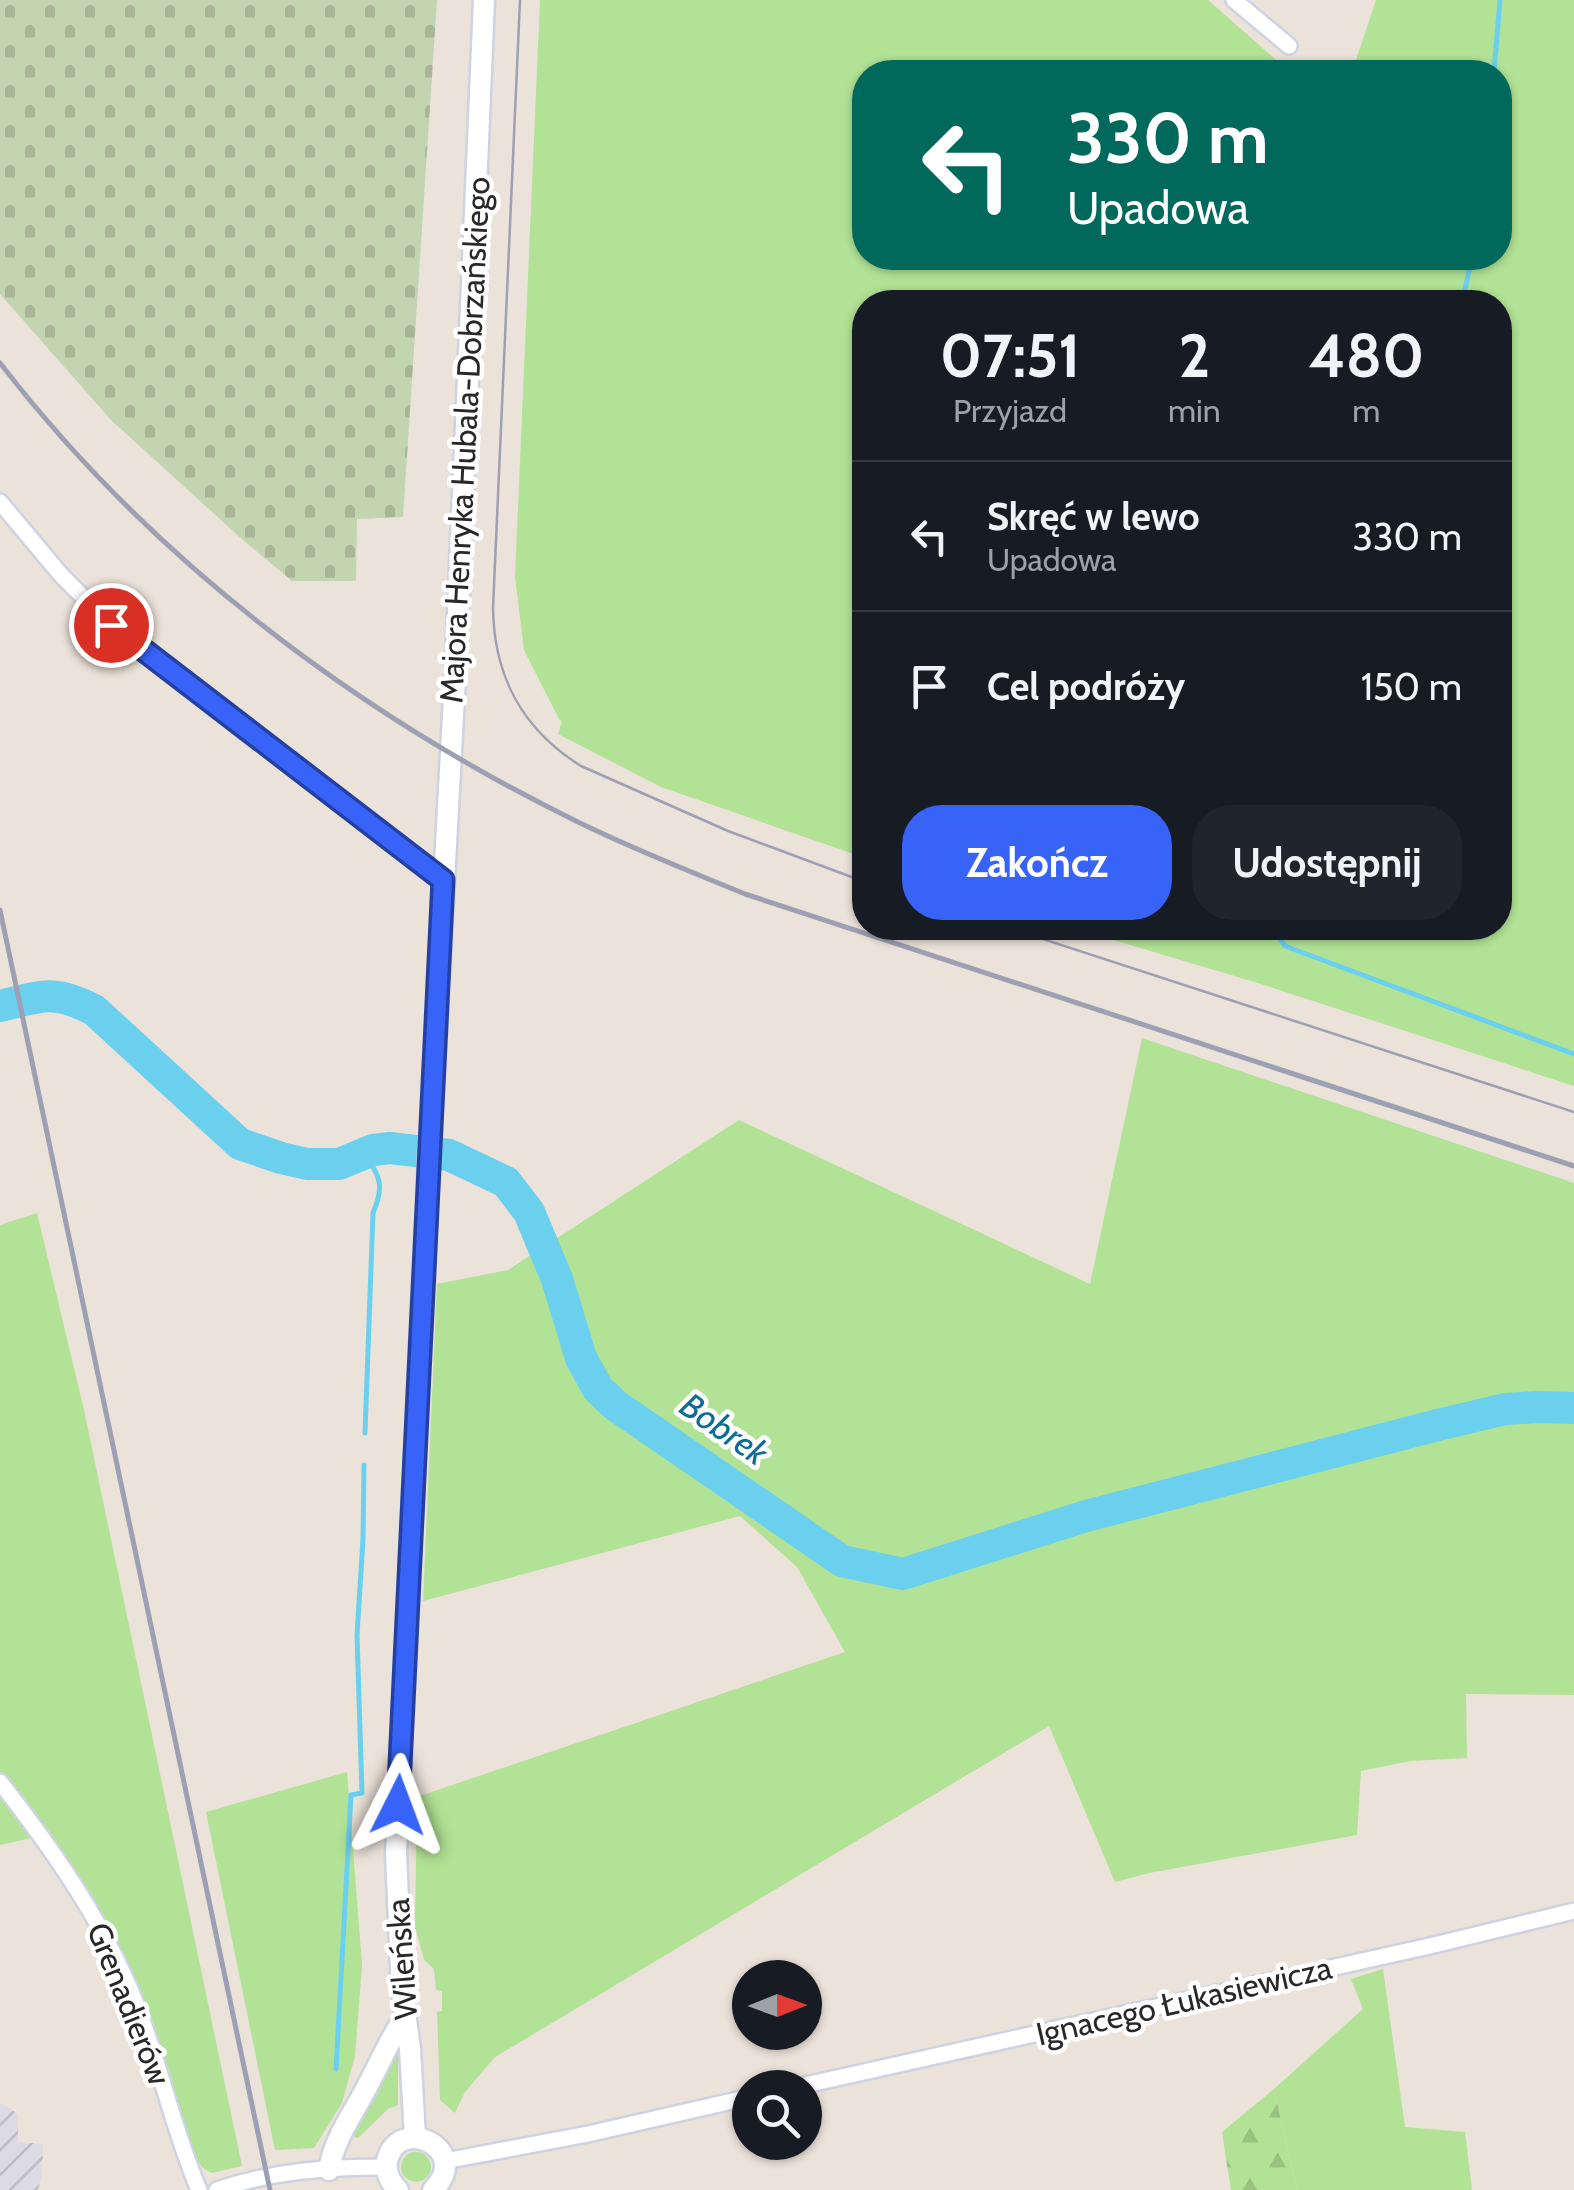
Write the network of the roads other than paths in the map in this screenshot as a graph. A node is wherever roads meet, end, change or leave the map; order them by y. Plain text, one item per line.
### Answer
1 (484, 0) edge
2 (1234, 0) edge
3 (1289, 46) dead end
4 (0, 502) edge
5 (443, 880) junction
6 (0, 1782) edge
7 (1574, 1910) edge
8 (406, 2017) junction
9 (822, 2081) edge
10 (732, 2101) edge
11 (415, 2138) junction
12 (444, 2161) junction
13 (386, 2168) junction
14 (329, 2170) junction
15 (199, 2190) edge
16 (217, 2190) edge
17 (398, 2190) edge
18 (433, 2190) edge

1 - 5 street, Majora Henryka Hubala-Dobrzańskiego
2 - 3 street
4 - 5 street
5 - 8 street, Wileńska
6 - 15 street, Grenadierów
7 - 9 street, Ignacego Łukasiewicza
8 - 11 street, Wileńska
8 - 14 street
10 - 12 street
11 - 12 street
11 - 13 street
12 - 18 street
13 - 14 street
13 - 17 street
14 - 16 street

